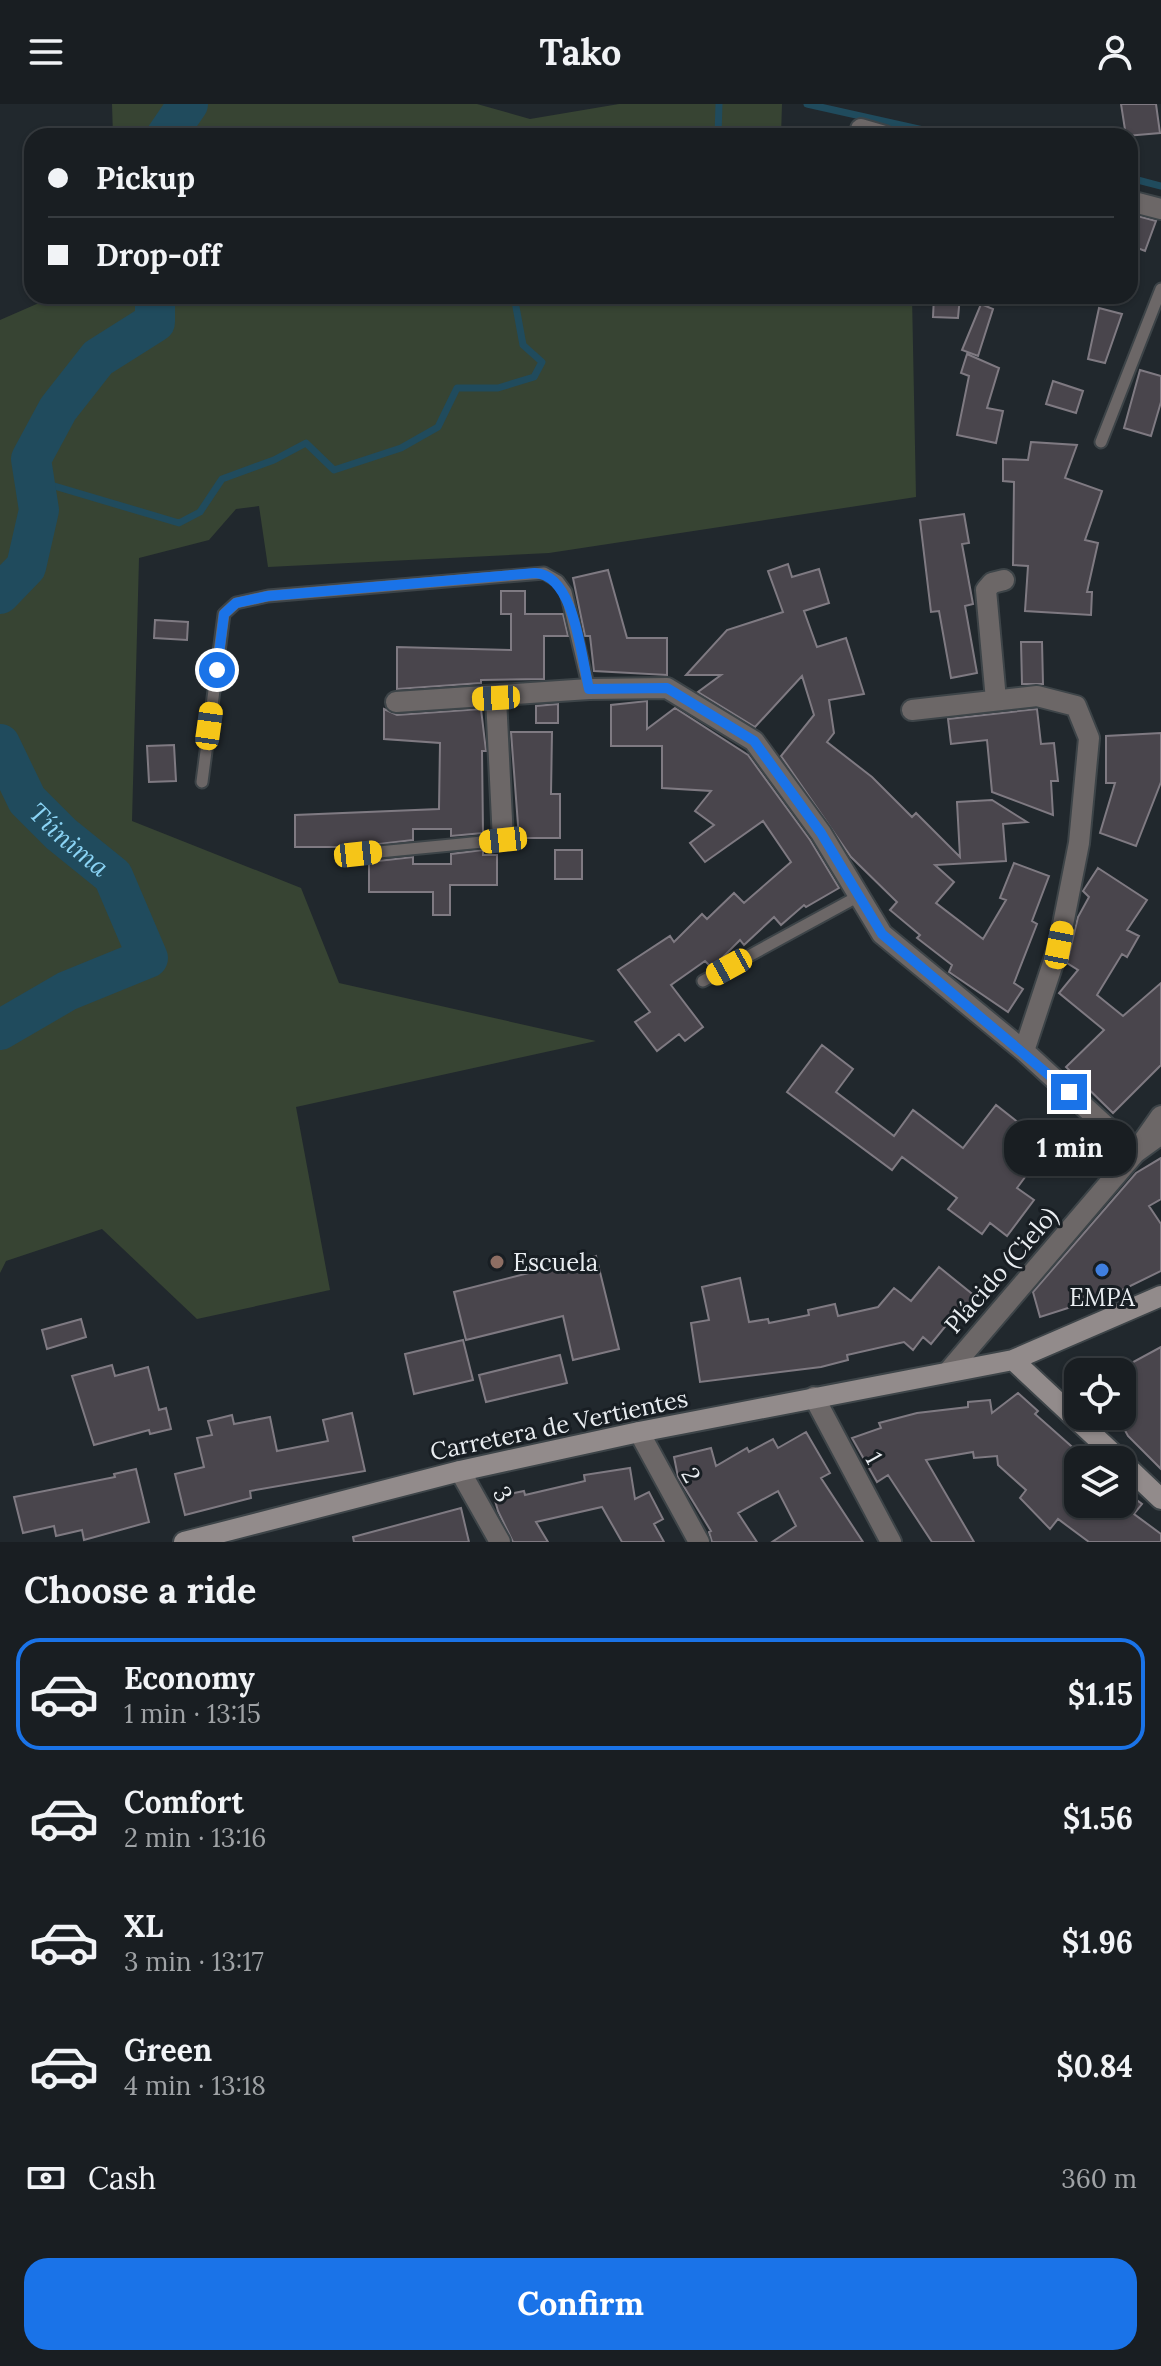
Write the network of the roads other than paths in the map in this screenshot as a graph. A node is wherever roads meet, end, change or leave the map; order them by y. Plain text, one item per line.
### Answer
1 (1138, 203) edge
2 (1161, 209) edge
3 (1161, 289) edge
4 (1101, 442) dead end
5 (1004, 580) dead end
6 (589, 689) junction
7 (496, 698) junction
8 (996, 700) junction
9 (396, 702) dead end
10 (912, 710) dead end
11 (202, 782) dead end
12 (503, 840) joint
13 (358, 854) dead end
14 (857, 897) junction
15 (703, 981) dead end
16 (1024, 1051) junction
17 (1161, 1116) edge
18 (1161, 1134) edge
19 (1135, 1153) junction
20 (1161, 1296) edge
21 (1013, 1360) junction
22 (948, 1372) junction
23 (814, 1397) junction
24 (639, 1432) junction
25 (1105, 1446) edge
26 (460, 1471) junction
27 (1136, 1475) edge
28 (1161, 1499) edge
29 (184, 1542) edge
30 (500, 1542) edge
31 (699, 1542) edge
32 (891, 1542) edge

1 - 2 street
3 - 4 lane
5 - 8 street
6 - 7 street
6 - 11 lane
6 - 14 street
7 - 9 street
7 - 12 street
8 - 10 street
8 - 16 street
12 - 13 lane
14 - 15 lane
14 - 16 street
16 - 19 street
17 - 19 street
18 - 19 street, Plácido (Cielo)
19 - 22 street, Plácido (Cielo)
20 - 21 main road, Carretera de Vertientes
21 - 22 main road, Carretera de Vertientes
21 - 25 main road
22 - 23 main road, Carretera de Vertientes
23 - 24 main road, Carretera de Vertientes
23 - 32 street, 1
24 - 26 main road, Carretera de Vertientes
24 - 31 street, 2
26 - 29 main road, Carretera de Vertientes
26 - 30 street, 3
27 - 28 main road

